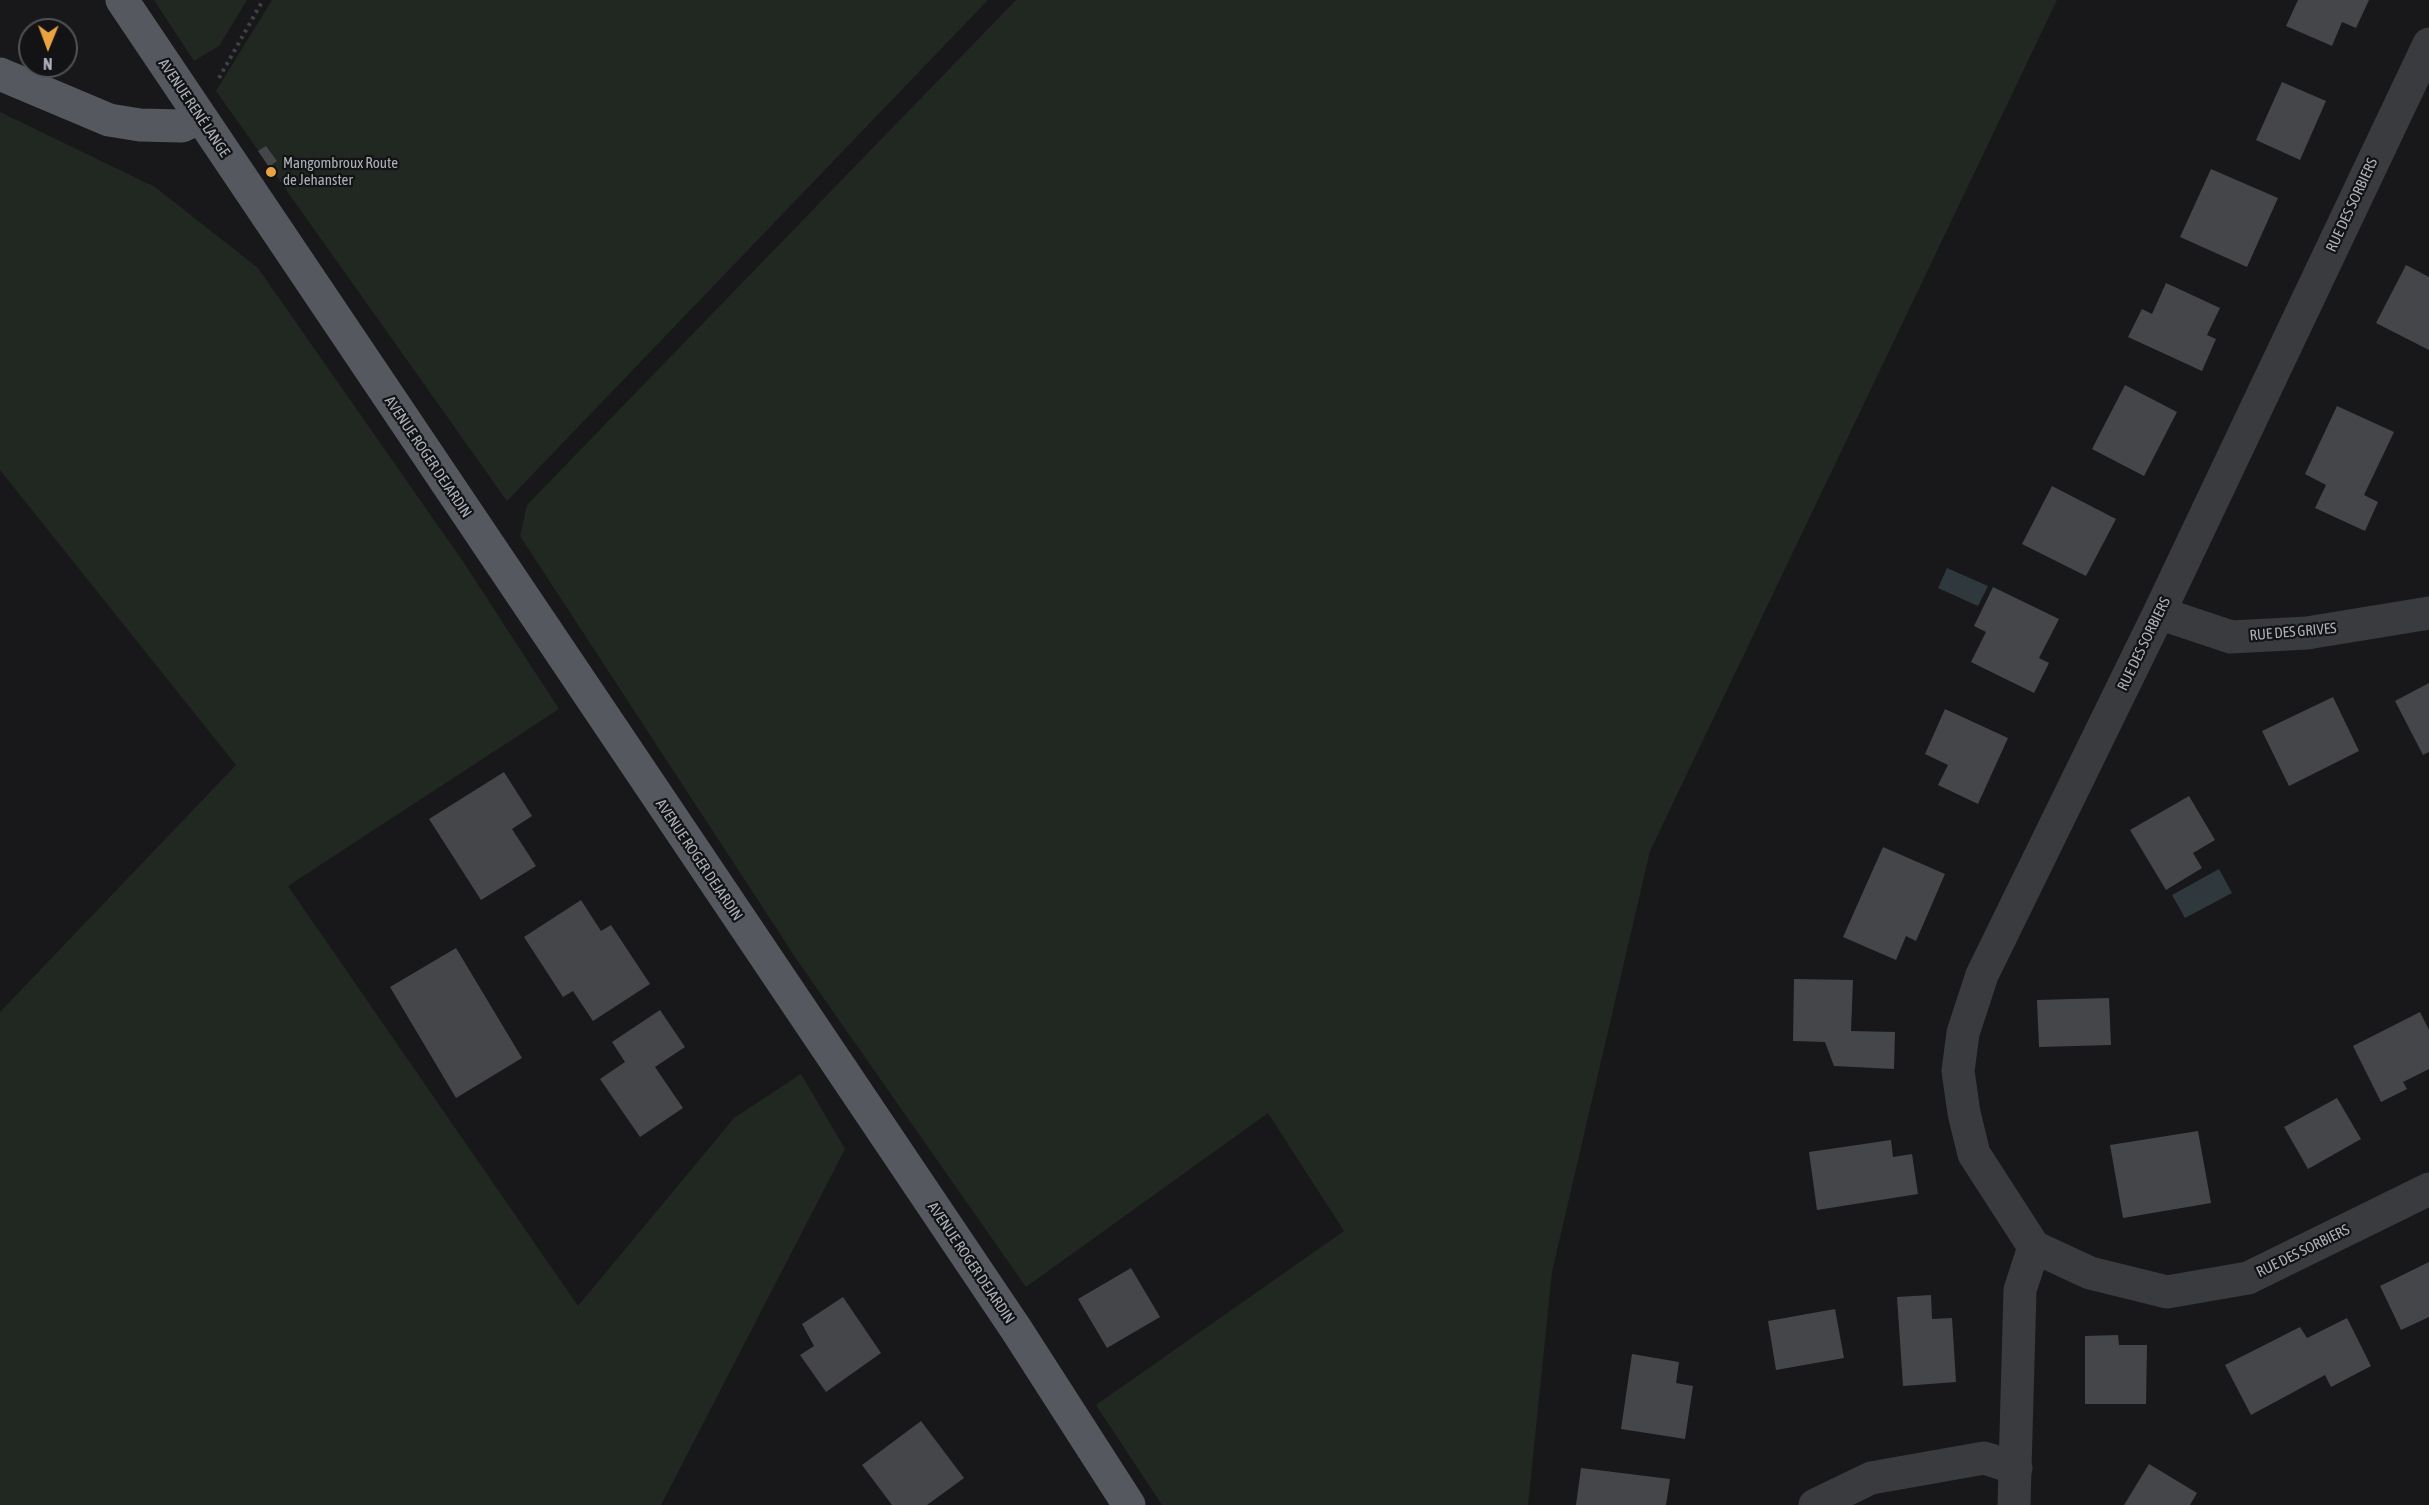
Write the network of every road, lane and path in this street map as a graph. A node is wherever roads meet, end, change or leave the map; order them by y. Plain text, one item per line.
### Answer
1 (122, 0) edge
2 (262, 0) edge
3 (2429, 44) edge
4 (236, 45) dead end
5 (0, 74) edge
6 (200, 117) junction
7 (267, 216) joint
8 (2159, 613) junction
9 (2429, 613) edge
10 (2429, 1189) edge
11 (2034, 1247) junction
12 (2016, 1468) junction
13 (1129, 1505) edge
14 (1815, 1505) edge
15 (2014, 1505) edge

1 - 6 main road, AVENUE RENÉ LANGE
2 - 4 path
3 - 8 street, RUE DES SORBIERS
5 - 6 main road
6 - 7 main road, AVENUE RENÉ LANGE
7 - 13 main road, AVENUE ROGER DEJARDIN
8 - 9 street, RUE DES GRIVES
8 - 11 street, RUE DES SORBIERS
10 - 11 street, RUE DES SORBIERS
11 - 12 street
12 - 14 street
12 - 15 street

